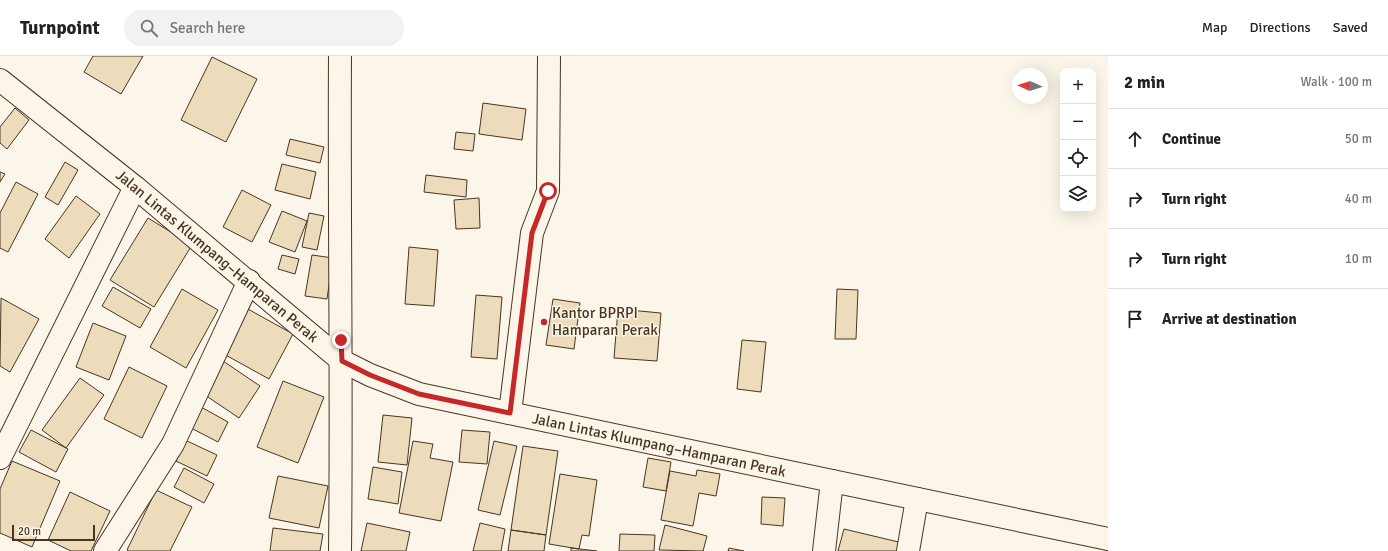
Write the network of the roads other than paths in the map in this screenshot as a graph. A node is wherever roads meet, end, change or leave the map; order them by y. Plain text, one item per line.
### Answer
1 (340, 56) edge
2 (549, 56) edge
3 (0, 80) edge
4 (135, 187) junction
5 (249, 281) junction
6 (342, 361) junction
7 (510, 413) junction
8 (0, 458) edge
9 (832, 481) junction
10 (917, 499) junction
11 (1108, 539) edge
12 (105, 551) edge
13 (340, 551) edge
14 (824, 551) edge
15 (908, 551) edge

1 - 6 street
2 - 7 street
3 - 4 street, Jalan Lintas Klumpang–Hamparan Perak
4 - 5 street, Jalan Lintas Klumpang–Hamparan Perak
4 - 8 street
5 - 6 street, Jalan Lintas Klumpang–Hamparan Perak
5 - 12 street
6 - 7 street, Jalan Lintas Klumpang–Hamparan Perak
6 - 13 street
7 - 9 street, Jalan Lintas Klumpang–Hamparan Perak
9 - 10 street, Jalan Lintas Klumpang–Hamparan Perak
9 - 14 street
10 - 11 street, Jalan Lintas Klumpang–Hamparan Perak
10 - 15 street

